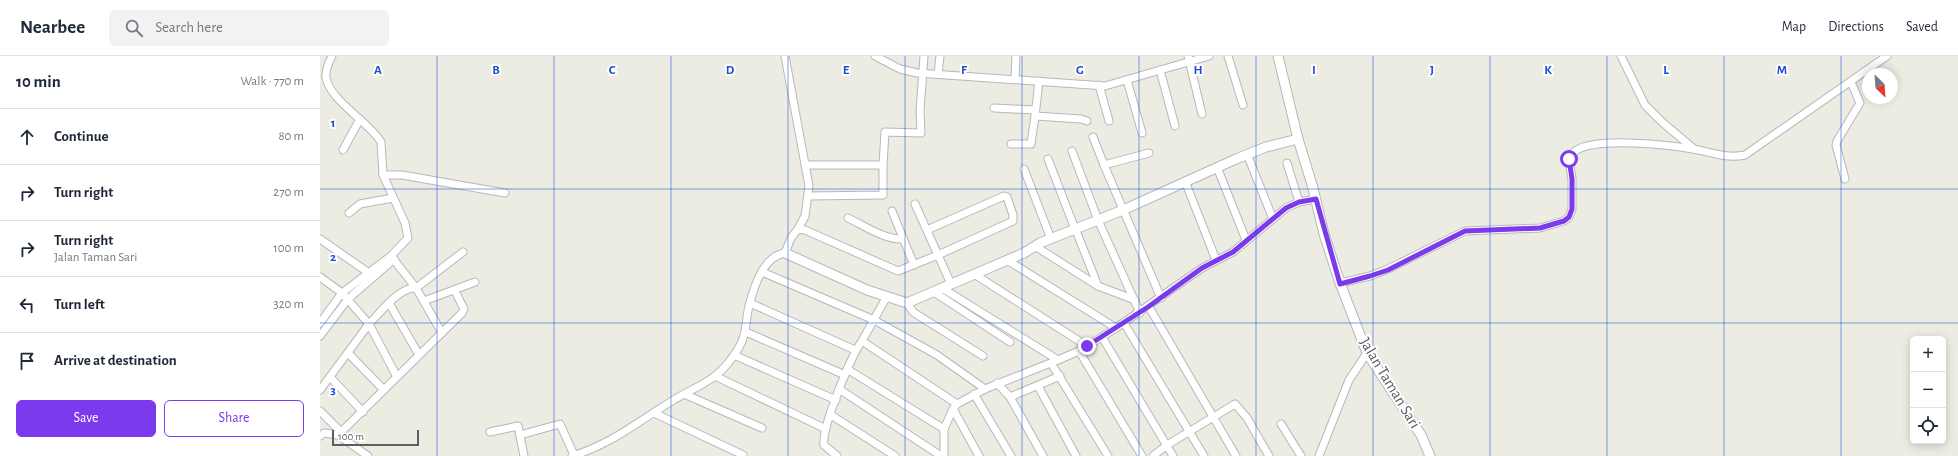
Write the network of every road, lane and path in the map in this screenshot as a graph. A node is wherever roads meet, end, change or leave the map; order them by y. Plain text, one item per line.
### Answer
1 (332, 56) edge
2 (785, 56) edge
3 (875, 56) edge
4 (924, 56) edge
5 (940, 56) edge
6 (1016, 56) edge
7 (1209, 56) edge
8 (1228, 56) edge
9 (1278, 56) edge
10 (1621, 56) edge
11 (1887, 56) edge
12 (1189, 59) edge
13 (1160, 70) junction
14 (919, 73) junction
15 (938, 74) junction
16 (1015, 79) junction
17 (1127, 80) junction
18 (1039, 81) junction
19 (1851, 82) junction
20 (1099, 85) junction
21 (1243, 105) dead end
22 (994, 108) dead end
23 (1035, 113) junction
24 (1202, 114) dead end
25 (360, 119) junction
26 (1087, 121) dead end
27 (1109, 121) dead end
28 (1175, 126) dead end
29 (1142, 133) dead end
30 (1093, 137) dead end
31 (1298, 139) junction
32 (1011, 144) dead end
33 (1272, 147) junction
34 (1694, 149) junction
35 (343, 150) dead end
36 (1072, 150) dead end
37 (1149, 153) dead end
38 (1250, 159) junction
39 (1048, 160) dead end
40 (1237, 161) junction
41 (1286, 164) dead end
42 (805, 165) junction
43 (883, 165) junction
44 (1104, 165) junction
45 (1024, 169) dead end
46 (1219, 172) junction
47 (383, 175) junction
48 (1204, 176) junction
49 (1845, 179) dead end
50 (1186, 184) junction
51 (505, 193) dead end
52 (808, 196) junction
53 (393, 198) junction
54 (1316, 199) junction
55 (1299, 202) junction
56 (915, 204) dead end
57 (892, 211) dead end
58 (1124, 211) junction
59 (349, 213) dead end
60 (848, 218) dead end
61 (1273, 219) junction
62 (1099, 222) junction
63 (798, 229) junction
64 (927, 230) junction
65 (1076, 231) junction
66 (320, 239) edge
67 (903, 239) junction
68 (1051, 239) junction
69 (1246, 240) junction
70 (1035, 248) junction
71 (463, 252) dead end
72 (784, 253) junction
73 (938, 256) junction
74 (393, 258) junction
75 (1007, 260) junction
76 (1216, 260) junction
77 (914, 265) junction
78 (762, 272) junction
79 (369, 273) junction
80 (974, 274) junction
81 (320, 277) edge
82 (475, 282) dead end
83 (951, 284) junction
84 (1340, 284) junction
85 (1098, 286) junction
86 (416, 288) junction
87 (938, 290) junction
88 (455, 291) junction
89 (342, 293) junction
90 (886, 298) junction
91 (1161, 298) junction
92 (348, 299) junction
93 (1135, 300) junction
94 (424, 301) junction
95 (389, 303) junction
96 (750, 303) junction
97 (907, 304) junction
98 (1148, 307) junction
99 (1140, 313) junction
100 (874, 320) junction
101 (320, 323) edge
102 (1124, 323) junction
103 (369, 324) junction
104 (1116, 328) junction
105 (746, 332) junction
106 (442, 333) junction
107 (320, 336) edge
108 (1102, 337) junction
109 (862, 341) junction
110 (1010, 342) dead end
111 (1087, 346) junction
112 (855, 350) junction
113 (1080, 351) junction
114 (1367, 352) junction
115 (348, 353) junction
116 (734, 354) junction
117 (419, 355) junction
118 (983, 356) dead end
119 (1055, 361) junction
120 (846, 372) junction
121 (715, 376) junction
122 (1060, 376) junction
123 (397, 377) junction
124 (331, 378) junction
125 (997, 383) junction
126 (1038, 386) junction
127 (985, 388) junction
128 (839, 389) junction
129 (320, 390) edge
130 (384, 390) junction
131 (684, 394) junction
132 (974, 394) junction
133 (1010, 397) junction
134 (836, 400) junction
135 (955, 406) junction
136 (320, 411) edge
137 (363, 412) junction
138 (654, 413) junction
139 (831, 416) junction
140 (1213, 416) junction
141 (1280, 424) dead end
142 (762, 428) dead end
143 (826, 429) junction
144 (944, 429) junction
145 (1190, 431) junction
146 (490, 432) dead end
147 (340, 434) junction
148 (520, 435) junction
149 (320, 436) edge
150 (1167, 445) junction
151 (742, 455) edge
152 (368, 456) edge
153 (524, 456) edge
154 (573, 456) edge
155 (837, 456) edge
156 (895, 456) edge
157 (943, 456) edge
158 (979, 456) edge
159 (1011, 456) edge
160 (1043, 456) edge
161 (1076, 456) edge
162 (1108, 456) edge
163 (1142, 456) edge
164 (1153, 456) edge
165 (1173, 456) edge
166 (1204, 456) edge
167 (1236, 456) edge
168 (1269, 456) edge
169 (1301, 456) edge
170 (1319, 456) edge
171 (1430, 456) edge

1 - 25 street
2 - 42 street
3 - 14 street
4 - 14 street
5 - 15 street
6 - 16 street
7 - 12 street
8 - 21 street
9 - 31 street, Jalan Taman Sari
10 - 34 street
11 - 19 street
12 - 13 street
12 - 24 street
13 - 17 street
13 - 28 street
14 - 15 street
14 - 43 street
15 - 16 street
16 - 18 street
17 - 20 street
17 - 29 street
18 - 20 street
18 - 23 street
19 - 34 street
19 - 49 street
20 - 27 street
22 - 23 street
23 - 26 street
23 - 32 street
25 - 35 street
25 - 47 street
30 - 44 street
31 - 33 street
31 - 54 street, Jalan Taman Sari
33 - 38 street
33 - 40 street
34 - 84 street
36 - 62 street
37 - 44 street
38 - 40 street
38 - 61 street
39 - 65 street
40 - 46 street
40 - 48 street
41 - 55 street
42 - 43 street
42 - 52 street
43 - 52 street
44 - 58 street
45 - 68 street
46 - 48 street
46 - 69 street
47 - 51 street
47 - 53 street
48 - 50 street
50 - 58 street
50 - 76 street
52 - 63 street
53 - 59 street
53 - 74 street
54 - 55 street
54 - 84 street, Jalan Taman Sari
55 - 61 street
56 - 64 street
57 - 67 street
58 - 62 street
58 - 91 street
60 - 67 street
61 - 69 street
62 - 65 street
62 - 93 street
63 - 72 street
63 - 77 street
64 - 73 street
64 - 73 street
65 - 68 street
65 - 70 street
65 - 85 street
66 - 79 street
67 - 77 street
68 - 70 street
69 - 76 street
70 - 75 street
70 - 85 street
71 - 86 street
72 - 78 street
72 - 90 street
73 - 77 street
73 - 83 street
74 - 79 street
74 - 86 street
74 - 92 street
75 - 80 street
75 - 104 street
76 - 91 street
78 - 96 street
78 - 100 street
79 - 89 street
80 - 83 street
80 - 111 street
81 - 89 street
82 - 88 street
83 - 87 street
84 - 114 street, Jalan Taman Sari
85 - 93 street
86 - 94 street
86 - 95 street
87 - 97 street
87 - 110 street
87 - 119 street
88 - 94 street
88 - 106 street
89 - 92 street
89 - 101 street
90 - 97 street
90 - 100 street
91 - 98 street
92 - 103 street
92 - 107 street
93 - 99 street
94 - 106 street
95 - 103 street
95 - 117 street
96 - 105 street
96 - 112 street
97 - 118 street
98 - 99 street
98 - 140 street
99 - 102 street
100 - 109 street
100 - 127 street
102 - 104 street
102 - 145 street
103 - 115 street
103 - 123 street
104 - 108 street
105 - 116 street
105 - 120 street
106 - 117 street
108 - 111 street
108 - 150 street
109 - 112 street
109 - 135 street
111 - 113 street
112 - 120 street
113 - 119 street
113 - 163 street
114 - 170 street
114 - 171 street, Jalan Taman Sari
115 - 124 street
115 - 130 street
116 - 121 street
116 - 134 street
117 - 123 street
119 - 122 street
119 - 125 street
120 - 128 street
120 - 144 street
121 - 131 street
121 - 143 street
122 - 126 street
122 - 162 street
123 - 130 street
124 - 129 street
124 - 137 street
125 - 127 street
125 - 133 street
126 - 133 street
126 - 161 street
127 - 132 street
128 - 134 street
128 - 157 street
130 - 137 street
131 - 138 street
131 - 142 street
132 - 135 street
132 - 159 street
133 - 160 street
134 - 139 street
135 - 144 street
135 - 158 street
136 - 147 street
137 - 147 street
138 - 151 street
138 - 154 street
139 - 143 street
139 - 156 street
140 - 145 street
140 - 167 street
140 - 168 street
141 - 169 street
143 - 155 street
144 - 157 street
145 - 150 street
145 - 166 street
146 - 148 street
147 - 149 street
147 - 152 street
148 - 153 street
148 - 154 street
150 - 164 street
150 - 165 street

